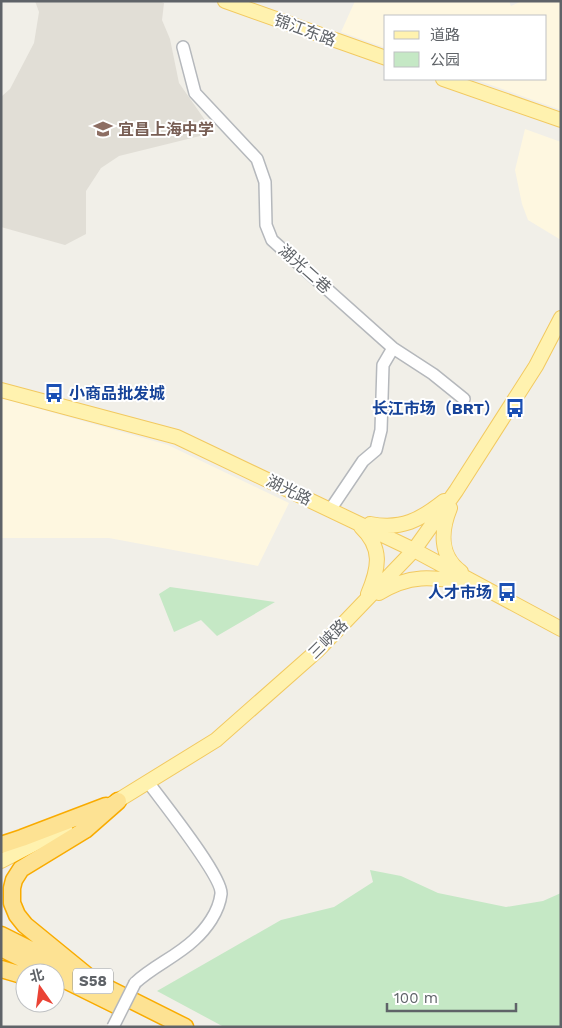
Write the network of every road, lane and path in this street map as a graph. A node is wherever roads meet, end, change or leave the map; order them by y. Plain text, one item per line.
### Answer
1 (225, 1) edge
2 (183, 47) dead end
3 (384, 57) edge
4 (446, 80) edge
5 (561, 120) edge
6 (561, 318) edge
7 (393, 348) junction
8 (1, 390) edge
9 (464, 399) dead end
10 (456, 491) junction
11 (330, 510) junction
12 (355, 522) junction
13 (414, 550) junction
14 (478, 584) junction
15 (365, 601) junction
16 (561, 629) edge
17 (148, 782) junction
18 (118, 801) junction
19 (1, 845) edge
20 (1, 861) edge
21 (1, 935) edge
22 (1, 948) edge
23 (31, 963) edge
24 (1, 969) edge
25 (15, 973) edge
26 (65, 978) edge
27 (65, 985) edge
28 (92, 987) junction
29 (113, 1027) edge
30 (161, 1027) edge
31 (185, 1027) edge

1 - 3 main road, 锦江东路
2 - 7 street, 湖光二巷
4 - 5 main road
6 - 10 main road, 三峡路
7 - 9 street, 湖光二巷
7 - 11 street
8 - 11 main road, 湖光路
10 - 12 main road
10 - 13 main road, 三峡路
10 - 14 main road
11 - 12 main road, 湖光路
12 - 13 main road, 湖光路
12 - 15 main road
13 - 14 main road, 湖光路
13 - 15 main road, 三峡路
14 - 15 main road
14 - 16 main road, 湖光路
15 - 17 main road, 三峡路
17 - 18 main road, 三峡路
17 - 29 street, bridge
18 - 19 highway
18 - 20 main road, 三峡路
18 - 28 highway
21 - 28 highway, S58
22 - 23 highway, S58
24 - 25 highway
26 - 28 highway, S58
27 - 28 highway
28 - 30 highway, S58
28 - 31 highway, S58

